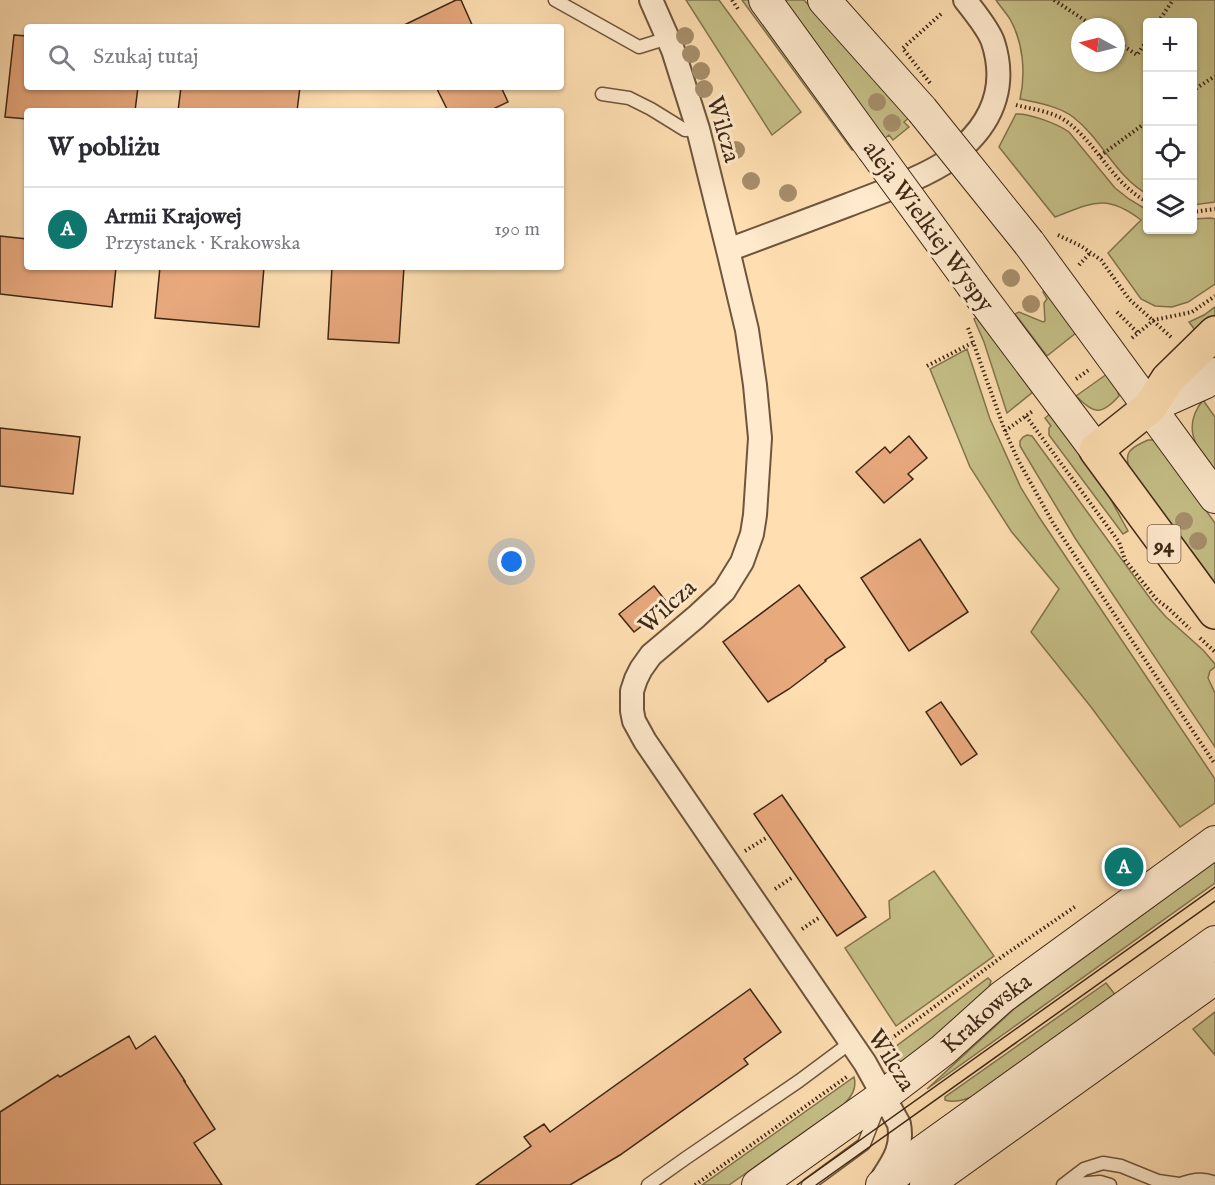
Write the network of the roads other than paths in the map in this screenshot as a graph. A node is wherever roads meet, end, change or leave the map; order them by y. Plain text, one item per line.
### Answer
1 (555, 0) edge
2 (582, 0) edge
3 (651, 0) edge
4 (765, 0) edge
5 (824, 0) edge
6 (965, 0) edge
7 (580, 13) junction
8 (668, 38) junction
9 (602, 94) dead end
10 (698, 129) junction
11 (728, 250) junction
12 (1215, 333) edge
13 (1215, 374) edge
14 (1150, 407) junction
15 (1096, 450) junction
16 (1215, 497) edge
17 (1215, 612) edge
18 (1215, 842) edge
19 (1215, 942) edge
20 (1215, 978) edge
21 (850, 1043) junction
22 (883, 1096) junction
23 (937, 1181) edge
24 (1215, 1183) edge
25 (653, 1184) edge
26 (758, 1185) edge
27 (808, 1185) edge
28 (876, 1185) edge
29 (882, 1185) edge
30 (1063, 1185) edge
31 (1110, 1185) edge
32 (1178, 1185) edge

1 - 7 lane
2 - 7 lane
3 - 8 street, Wilcza
4 - 15 main road, aleja Wielkiej Wyspy, bridge
5 - 14 main road, bridge
6 - 11 street
7 - 8 lane
8 - 10 street, Wilcza
9 - 10 lane
10 - 11 street, Wilcza
11 - 21 street, Wilcza
12 - 14 main road
13 - 14 main road
14 - 15 main road
14 - 16 main road
15 - 17 main road, 94
18 - 22 main road, Krakowska
19 - 29 main road
20 - 23 main road
21 - 22 street, Wilcza
21 - 25 lane
22 - 26 main road, Krakowska
22 - 27 lane
22 - 28 street, Wilcza
24 - 32 lane
30 - 31 lane
30 - 32 lane

